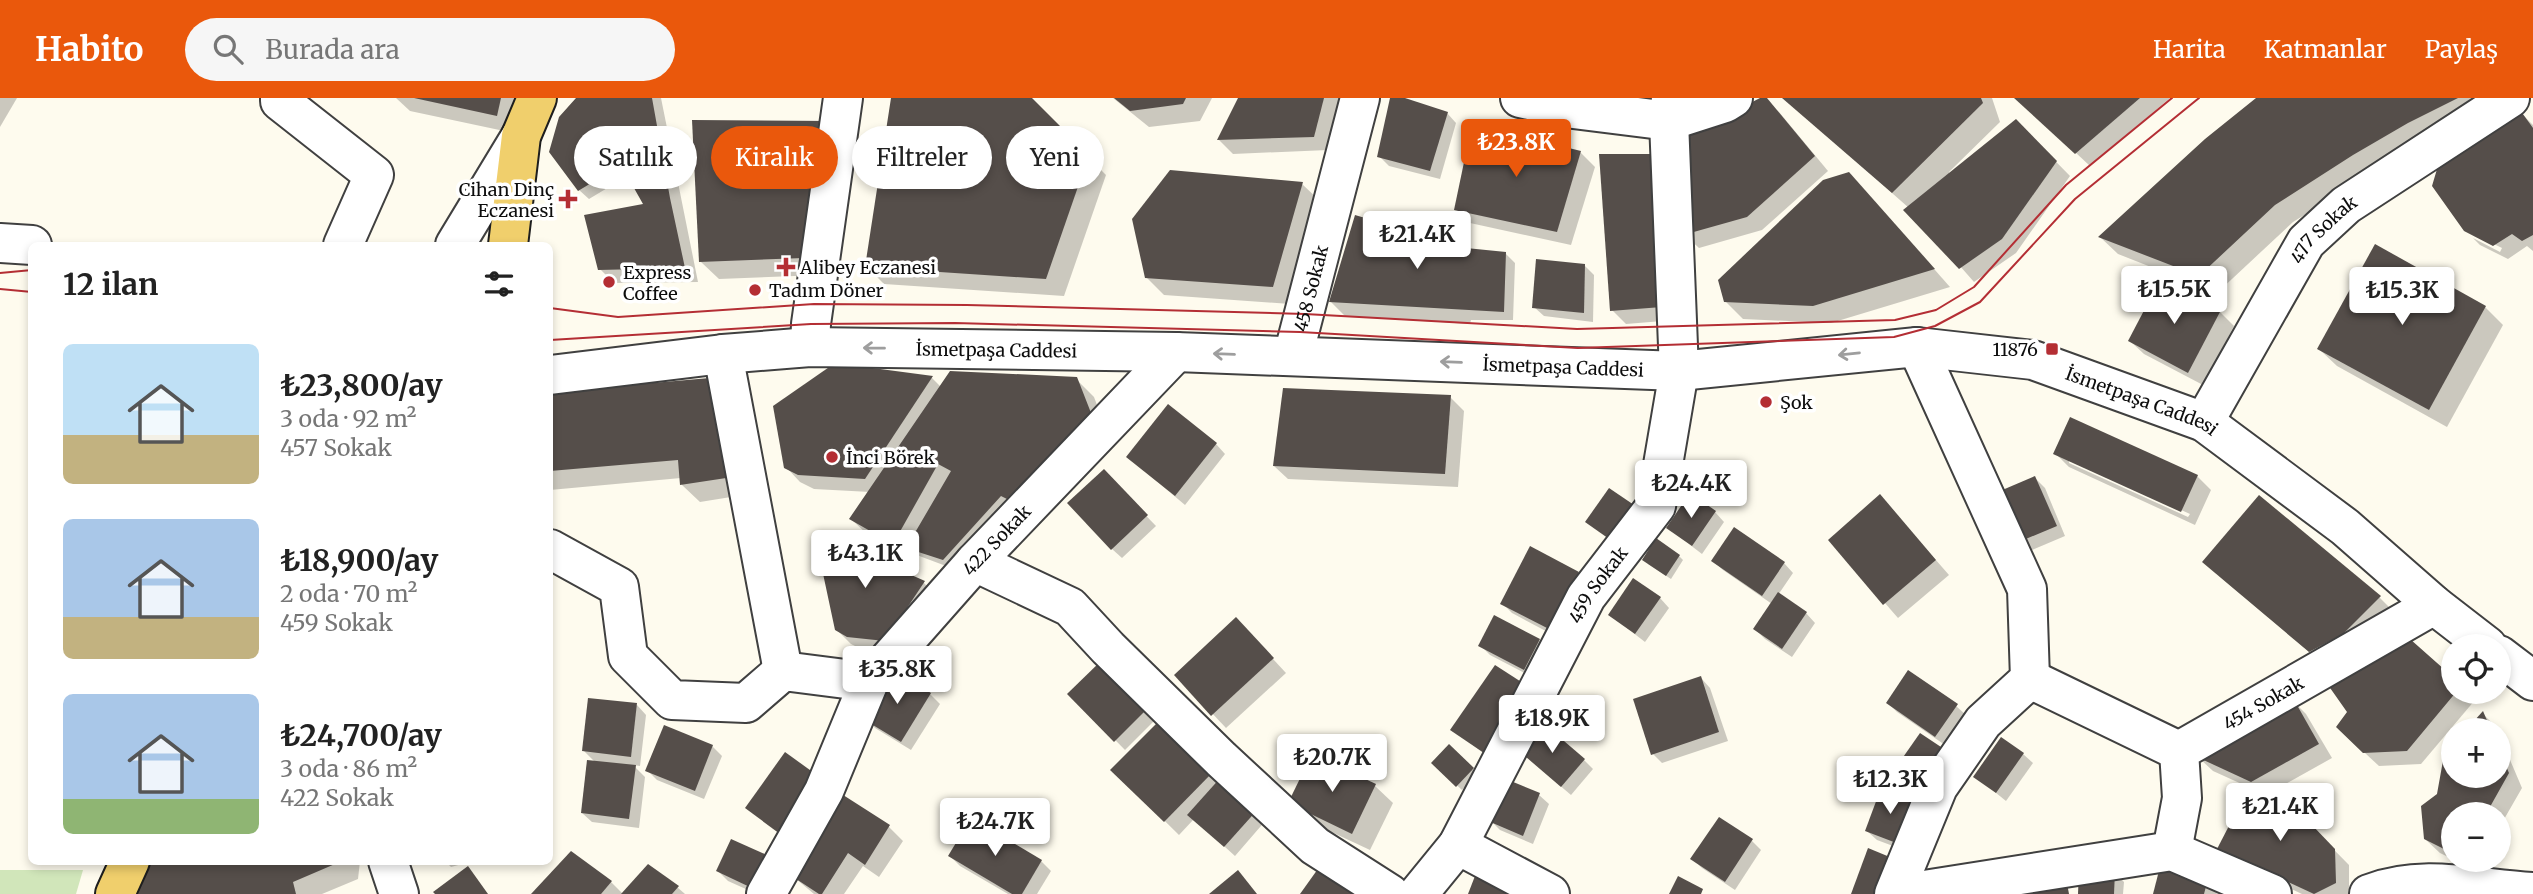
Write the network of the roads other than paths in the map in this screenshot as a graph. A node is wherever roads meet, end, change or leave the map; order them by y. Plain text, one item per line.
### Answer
1 (279, 98) edge
2 (537, 98) edge
3 (843, 98) edge
4 (1360, 98) edge
5 (1520, 98) edge
6 (1732, 98) edge
7 (2510, 98) edge
8 (1670, 110) edge
9 (521, 136) junction
10 (344, 242) edge
11 (458, 242) edge
12 (508, 242) edge
13 (0, 243) edge
14 (28, 245) edge
15 (810, 347) junction
16 (1917, 347) junction
17 (1176, 352) junction
18 (723, 354) junction
19 (1293, 356) junction
20 (1679, 371) junction
21 (553, 375) edge
22 (2204, 422) junction
23 (553, 551) edge
24 (975, 562) junction
25 (2434, 605) junction
26 (2471, 634) edge
27 (2511, 664) edge
28 (783, 671) junction
29 (2029, 679) junction
30 (2533, 681) edge
31 (869, 682) junction
32 (2179, 751) junction
33 (1458, 845) junction
34 (2172, 851) junction
35 (128, 865) edge
36 (389, 865) edge
37 (2533, 892) edge
38 (115, 894) edge
39 (399, 894) edge
40 (766, 894) edge
41 (1390, 894) edge
42 (1418, 894) edge
43 (1550, 894) edge
44 (1897, 894) edge
45 (2272, 894) edge
46 (2369, 894) edge

1 - 10 street
2 - 9 main road
3 - 15 street
4 - 19 street, 458 Sokak
5 - 8 street
6 - 8 street
7 - 22 street, 477 Sokak
8 - 20 street, 459 Sokak
9 - 11 street
9 - 12 main road
13 - 14 street
17 -> 15 street, İsmetpaşa Caddesi
15 - 18 street, İsmetpaşa Caddesi
16 -> 20 street, İsmetpaşa Caddesi
16 - 22 street, İsmetpaşa Caddesi
16 - 29 street
19 -> 17 street, İsmetpaşa Caddesi
17 - 24 street, 422 Sokak
18 - 21 street, İsmetpaşa Caddesi
18 - 28 street
20 -> 19 street, İsmetpaşa Caddesi
20 - 33 street, 459 Sokak
22 - 25 street, İsmetpaşa Caddesi
23 - 28 street
24 - 31 street, 422 Sokak
24 - 41 street
25 - 26 street, İsmetpaşa Caddesi
25 - 32 street, 454 Sokak
27 - 30 street
28 - 31 street
29 - 32 street
29 - 44 street
31 - 40 street, 422 Sokak
32 - 34 street
33 - 42 street, 459 Sokak
33 - 43 street
34 - 44 street
34 - 45 street
35 - 38 main road
36 - 39 street
37 - 46 street

